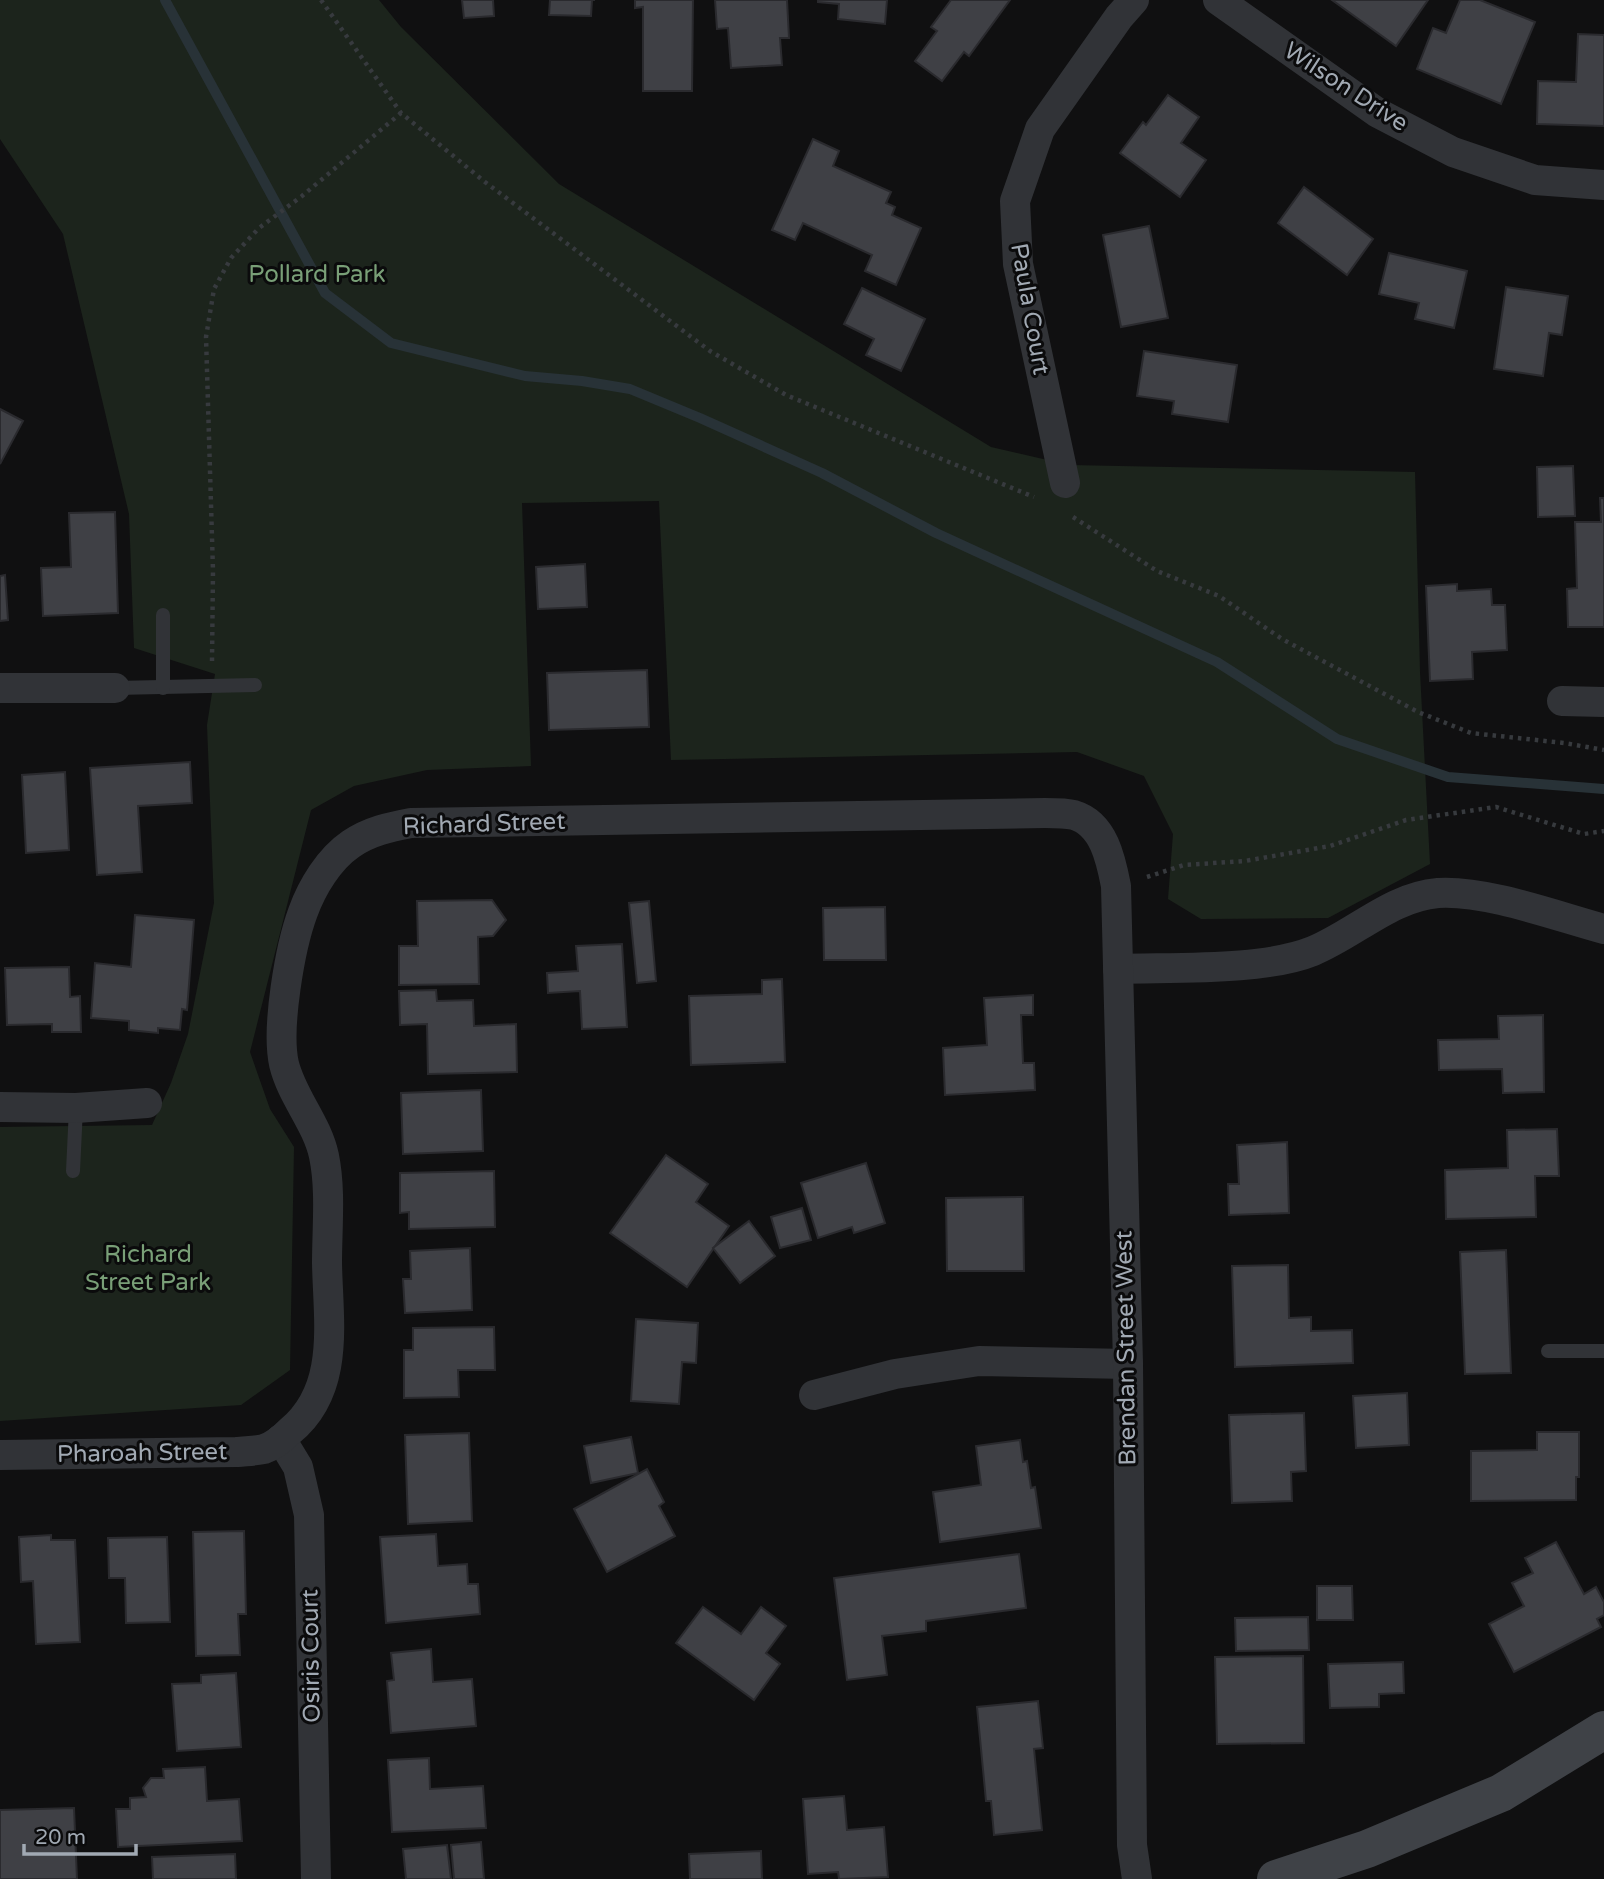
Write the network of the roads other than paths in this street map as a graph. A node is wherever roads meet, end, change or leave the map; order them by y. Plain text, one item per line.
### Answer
1 (1134, 0) edge
2 (1219, 0) edge
3 (1604, 185) edge
4 (1065, 483) dead end
5 (163, 615) dead end
6 (255, 685) dead end
7 (0, 688) edge
8 (115, 688) joint
9 (163, 688) junction
10 (1562, 701) dead end
11 (1604, 702) edge
12 (1090, 824) joint
13 (1604, 929) edge
14 (1118, 969) junction
15 (147, 1103) dead end
16 (0, 1107) edge
17 (76, 1108) junction
18 (74, 1171) dead end
19 (1548, 1351) dead end
20 (1604, 1351) edge
21 (1128, 1364) junction
22 (814, 1395) dead end
23 (281, 1439) junction
24 (0, 1455) edge
25 (1604, 1730) edge
26 (316, 1879) edge
27 (1137, 1879) edge
28 (1276, 1879) edge

1 - 4 street, Paula Court
2 - 3 street, Wilson Drive
5 - 9 lane
6 - 9 lane
7 - 8 street
8 - 9 lane
10 - 11 street
12 - 14 street, Brendan Street West
12 - 23 street, Richard Street
13 - 14 street
14 - 21 street, Brendan Street West
15 - 17 street
16 - 17 street
17 - 18 lane
19 - 20 lane
21 - 22 street
21 - 27 street, Brendan Street West
23 - 24 street, Pharoah Street
23 - 26 street, Osiris Court
25 - 28 main road

